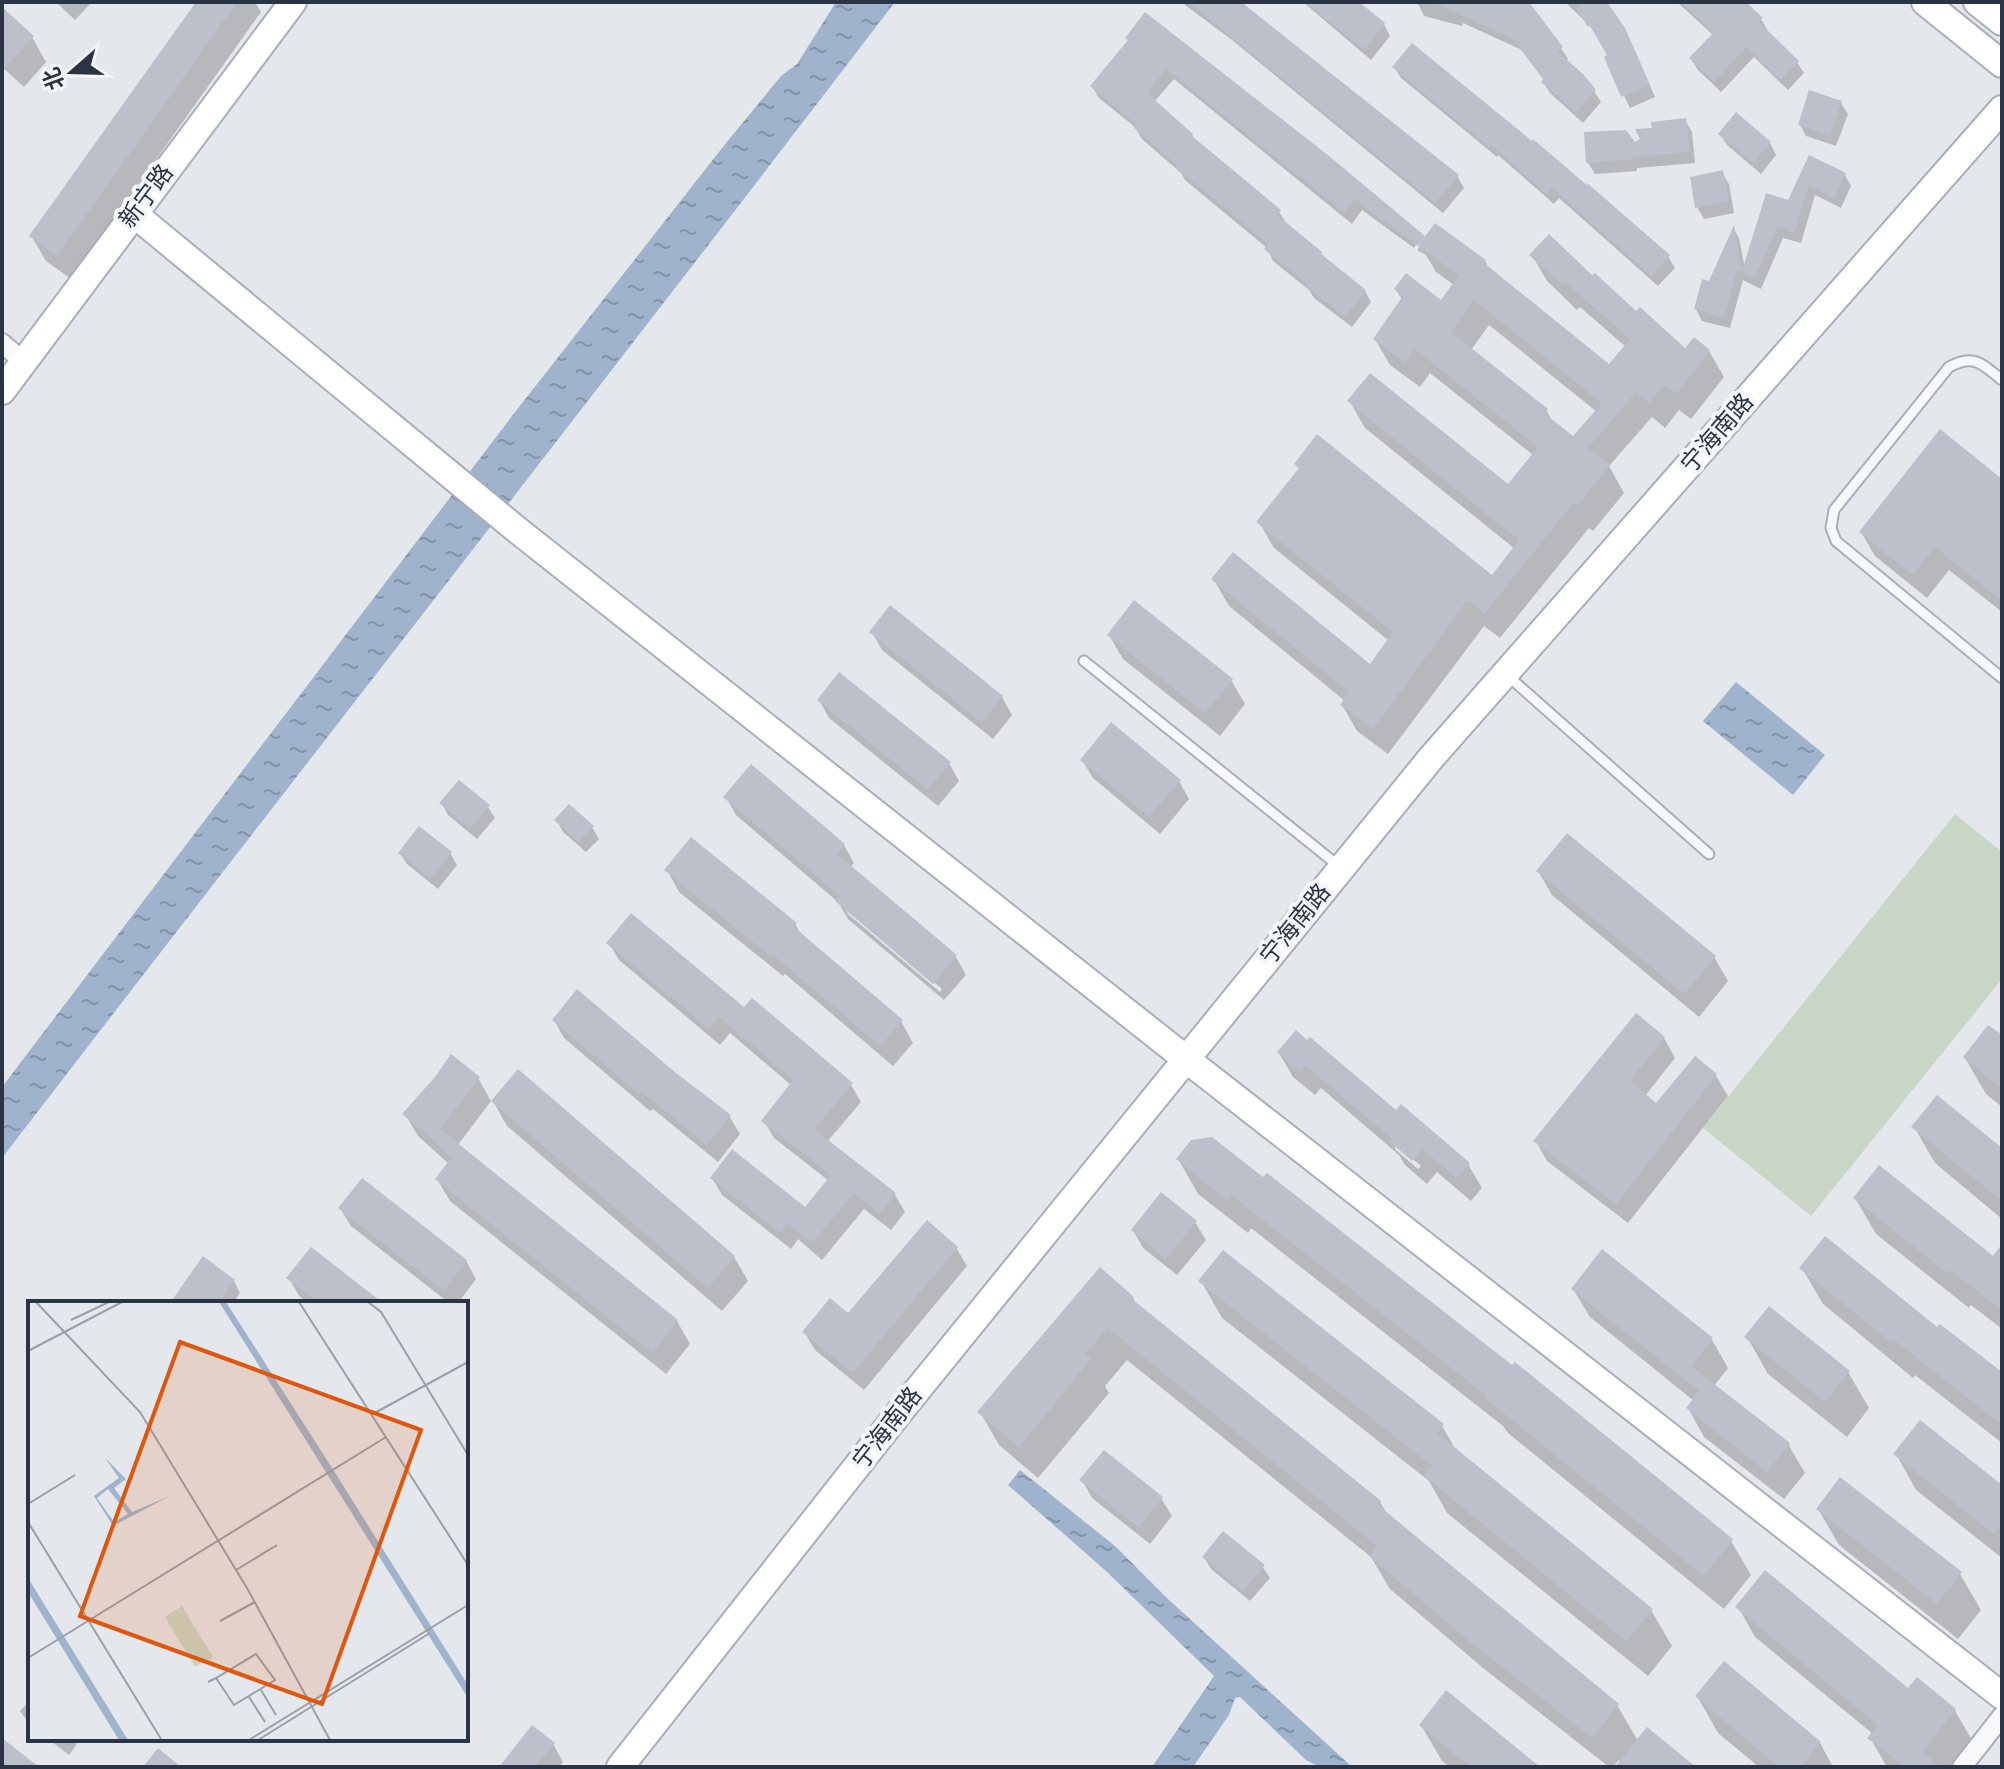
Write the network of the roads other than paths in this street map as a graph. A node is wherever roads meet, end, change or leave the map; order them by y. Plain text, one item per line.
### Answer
1 (293, 2) edge
2 (1925, 2) edge
3 (1977, 2) edge
4 (2002, 22) edge
5 (2002, 64) edge
6 (2002, 109) edge
7 (133, 213) junction
8 (2, 343) edge
9 (24, 362) junction
10 (2002, 380) edge
11 (2, 391) edge
12 (1084, 661) dead end
13 (1505, 673) junction
14 (2002, 678) edge
15 (1709, 854) dead end
16 (1341, 868) junction
17 (1186, 1059) junction
18 (2002, 1696) edge
19 (2002, 1716) edge
20 (620, 1767) edge
21 (1962, 1767) edge

1 - 7 street, 新宁路
2 - 5 street
3 - 4 street
6 - 13 street, 宁海南路
7 - 9 street, 新宁路
7 - 17 street
8 - 9 street
9 - 11 street, 新宁路
10 - 14 lane
12 - 16 lane
13 - 15 lane
13 - 16 street, 宁海南路
16 - 17 street, 宁海南路
17 - 18 street
17 - 20 street, 宁海南路
19 - 21 street

